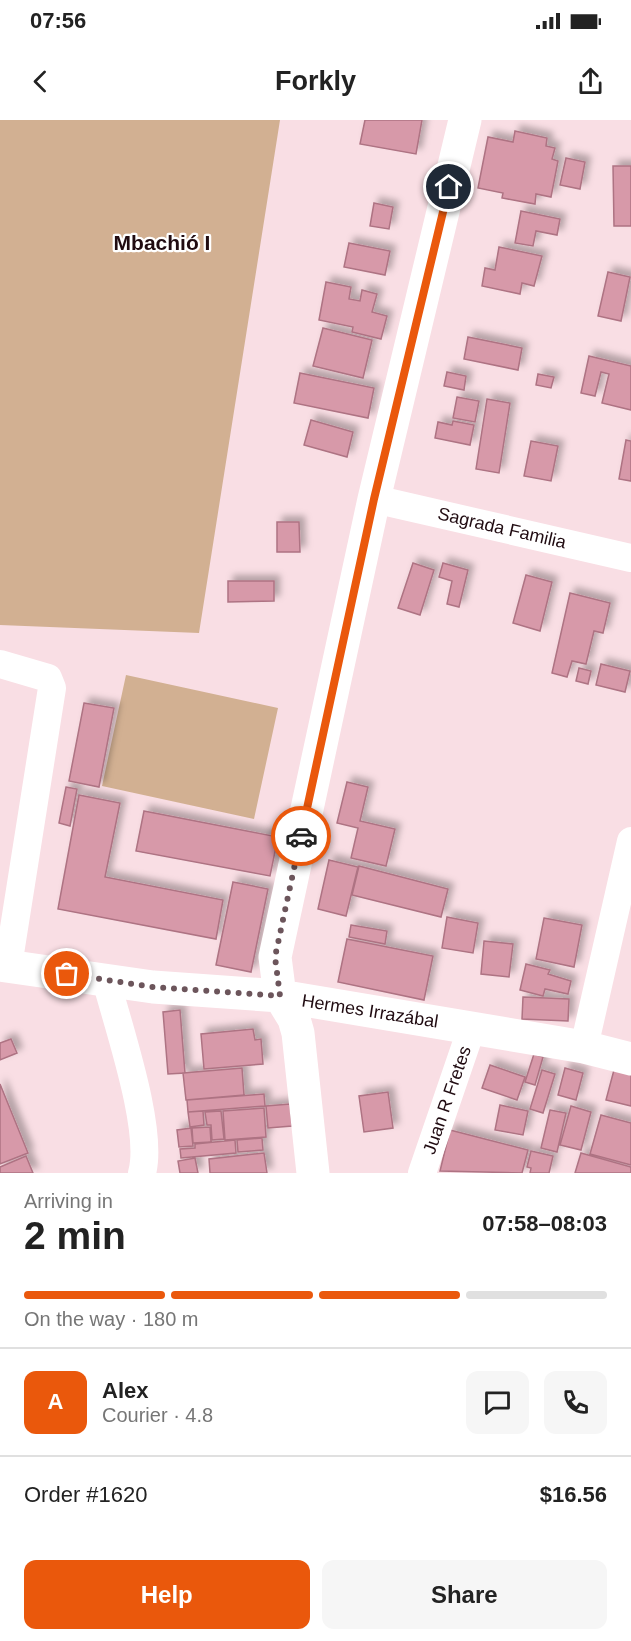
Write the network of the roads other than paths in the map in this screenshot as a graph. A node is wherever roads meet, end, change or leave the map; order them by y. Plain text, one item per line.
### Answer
1 (465, 120) edge
2 (374, 499) junction
3 (631, 558) edge
4 (0, 664) edge
5 (631, 841) edge
6 (4, 966) edge
7 (106, 980) junction
8 (280, 996) junction
9 (472, 1027) junction
10 (584, 1047) junction
11 (631, 1059) edge
12 (142, 1173) edge
13 (313, 1173) edge
14 (422, 1173) edge

1 - 2 street
2 - 3 street, Sagrada Familia
2 - 8 street
4 - 6 street
5 - 10 street
6 - 7 street, Hermes Irrazábal
7 - 8 street, Hermes Irrazábal
7 - 12 street
8 - 9 street, Hermes Irrazábal
8 - 13 street
9 - 10 street, Hermes Irrazábal
9 - 14 street, Juan R Fretes
10 - 11 street, Hermes Irrazábal

